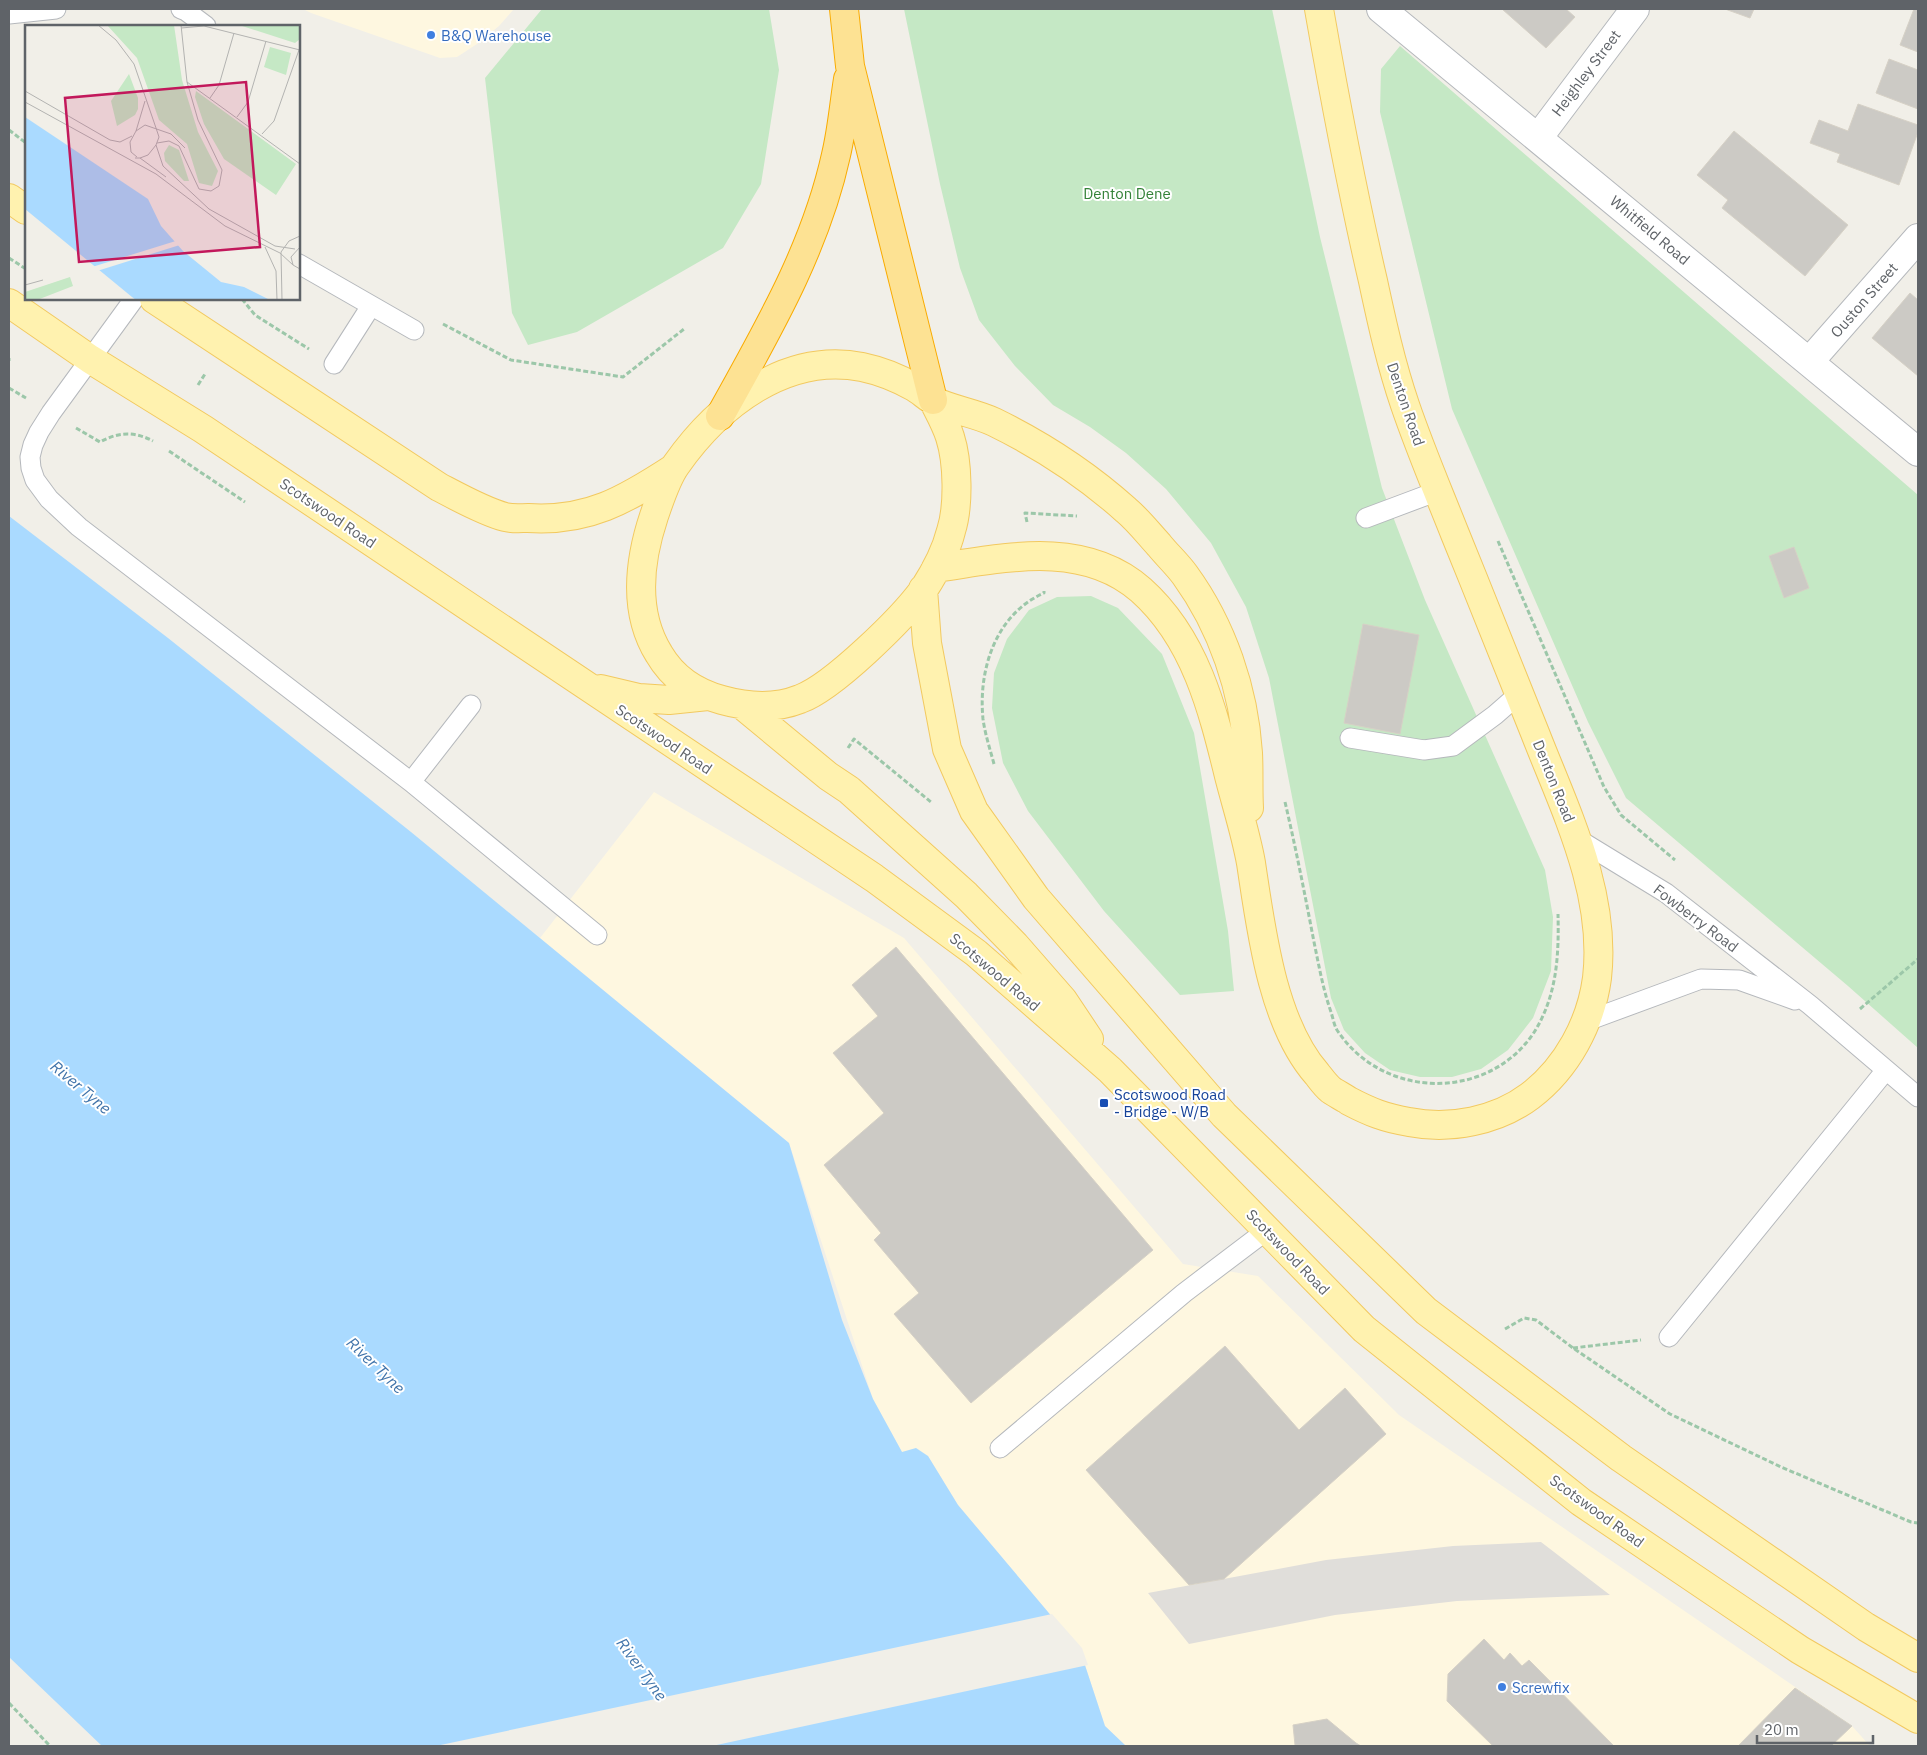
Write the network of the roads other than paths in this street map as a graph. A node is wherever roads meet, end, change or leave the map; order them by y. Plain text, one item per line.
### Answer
1 (56, 9) edge
2 (181, 9) edge
3 (844, 9) edge
4 (1319, 9) edge
5 (1381, 9) edge
6 (1634, 9) edge
7 (9, 14) edge
8 (205, 25) edge
9 (850, 66) junction
10 (1538, 138) junction
11 (9, 198) edge
12 (25, 209) edge
13 (1918, 238) edge
14 (300, 265) edge
15 (133, 300) edge
16 (156, 300) edge
17 (9, 303) edge
18 (371, 306) junction
19 (414, 330) road end
20 (90, 359) junction
21 (1809, 362) junction
22 (334, 364) road end
23 (933, 400) junction
24 (720, 416) junction
25 (1918, 452) edge
26 (674, 468) junction
27 (1438, 491) junction
28 (1366, 518) dead end
29 (930, 579) junction
30 (583, 685) junction
31 (1520, 694) junction
32 (708, 696) junction
33 (471, 704) dead end
34 (742, 705) junction
35 (1350, 738) dead end
36 (411, 782) junction
37 (1576, 838) junction
38 (1249, 855) junction
39 (597, 935) dead end
40 (1810, 1005) junction
41 (1587, 1021) junction
42 (1110, 1070) junction
43 (1886, 1070) junction
44 (1918, 1097) edge
45 (1266, 1230) junction
46 (1669, 1337) road end
47 (1000, 1448) dead end
48 (1918, 1658) edge
49 (1918, 1719) edge

1 - 7 lane
2 - 8 lane
3 - 9 highway
4 - 27 main road, Denton Road
5 - 10 street, Whitfield Road
6 - 10 street, Heighley Street
9 - 23 highway
9 - 24 highway
10 - 21 street, Whitfield Road
11 - 12 main road
13 - 21 street, Ouston Street
14 - 18 lane
15 - 20 lane
16 - 26 main road
17 - 20 main road, Scotswood Road
18 - 19 lane
18 - 22 lane
20 - 30 main road, Scotswood Road
20 - 36 lane
21 - 25 street, Whitfield Road
23 - 24 main road
23 - 29 main road
23 - 38 main road
24 - 26 main road
26 - 32 main road
27 - 28 lane
27 - 31 main road, Denton Road
29 - 34 main road
29 - 38 main road
29 - 48 main road
30 - 32 main road
30 - 42 main road, Scotswood Road
31 - 35 lane
31 - 37 main road, Denton Road
32 - 34 main road
33 - 36 lane
34 - 42 main road
36 - 39 lane
37 - 40 lane, Fowberry Road
37 - 41 main road, Denton Road
38 - 41 main road, Denton Road
40 - 41 lane, Fowberry Road
40 - 43 lane, Fowberry Road
42 - 45 main road, Scotswood Road
43 - 44 lane, Fowberry Road
43 - 46 lane
45 - 47 lane
45 - 49 main road, Scotswood Road

